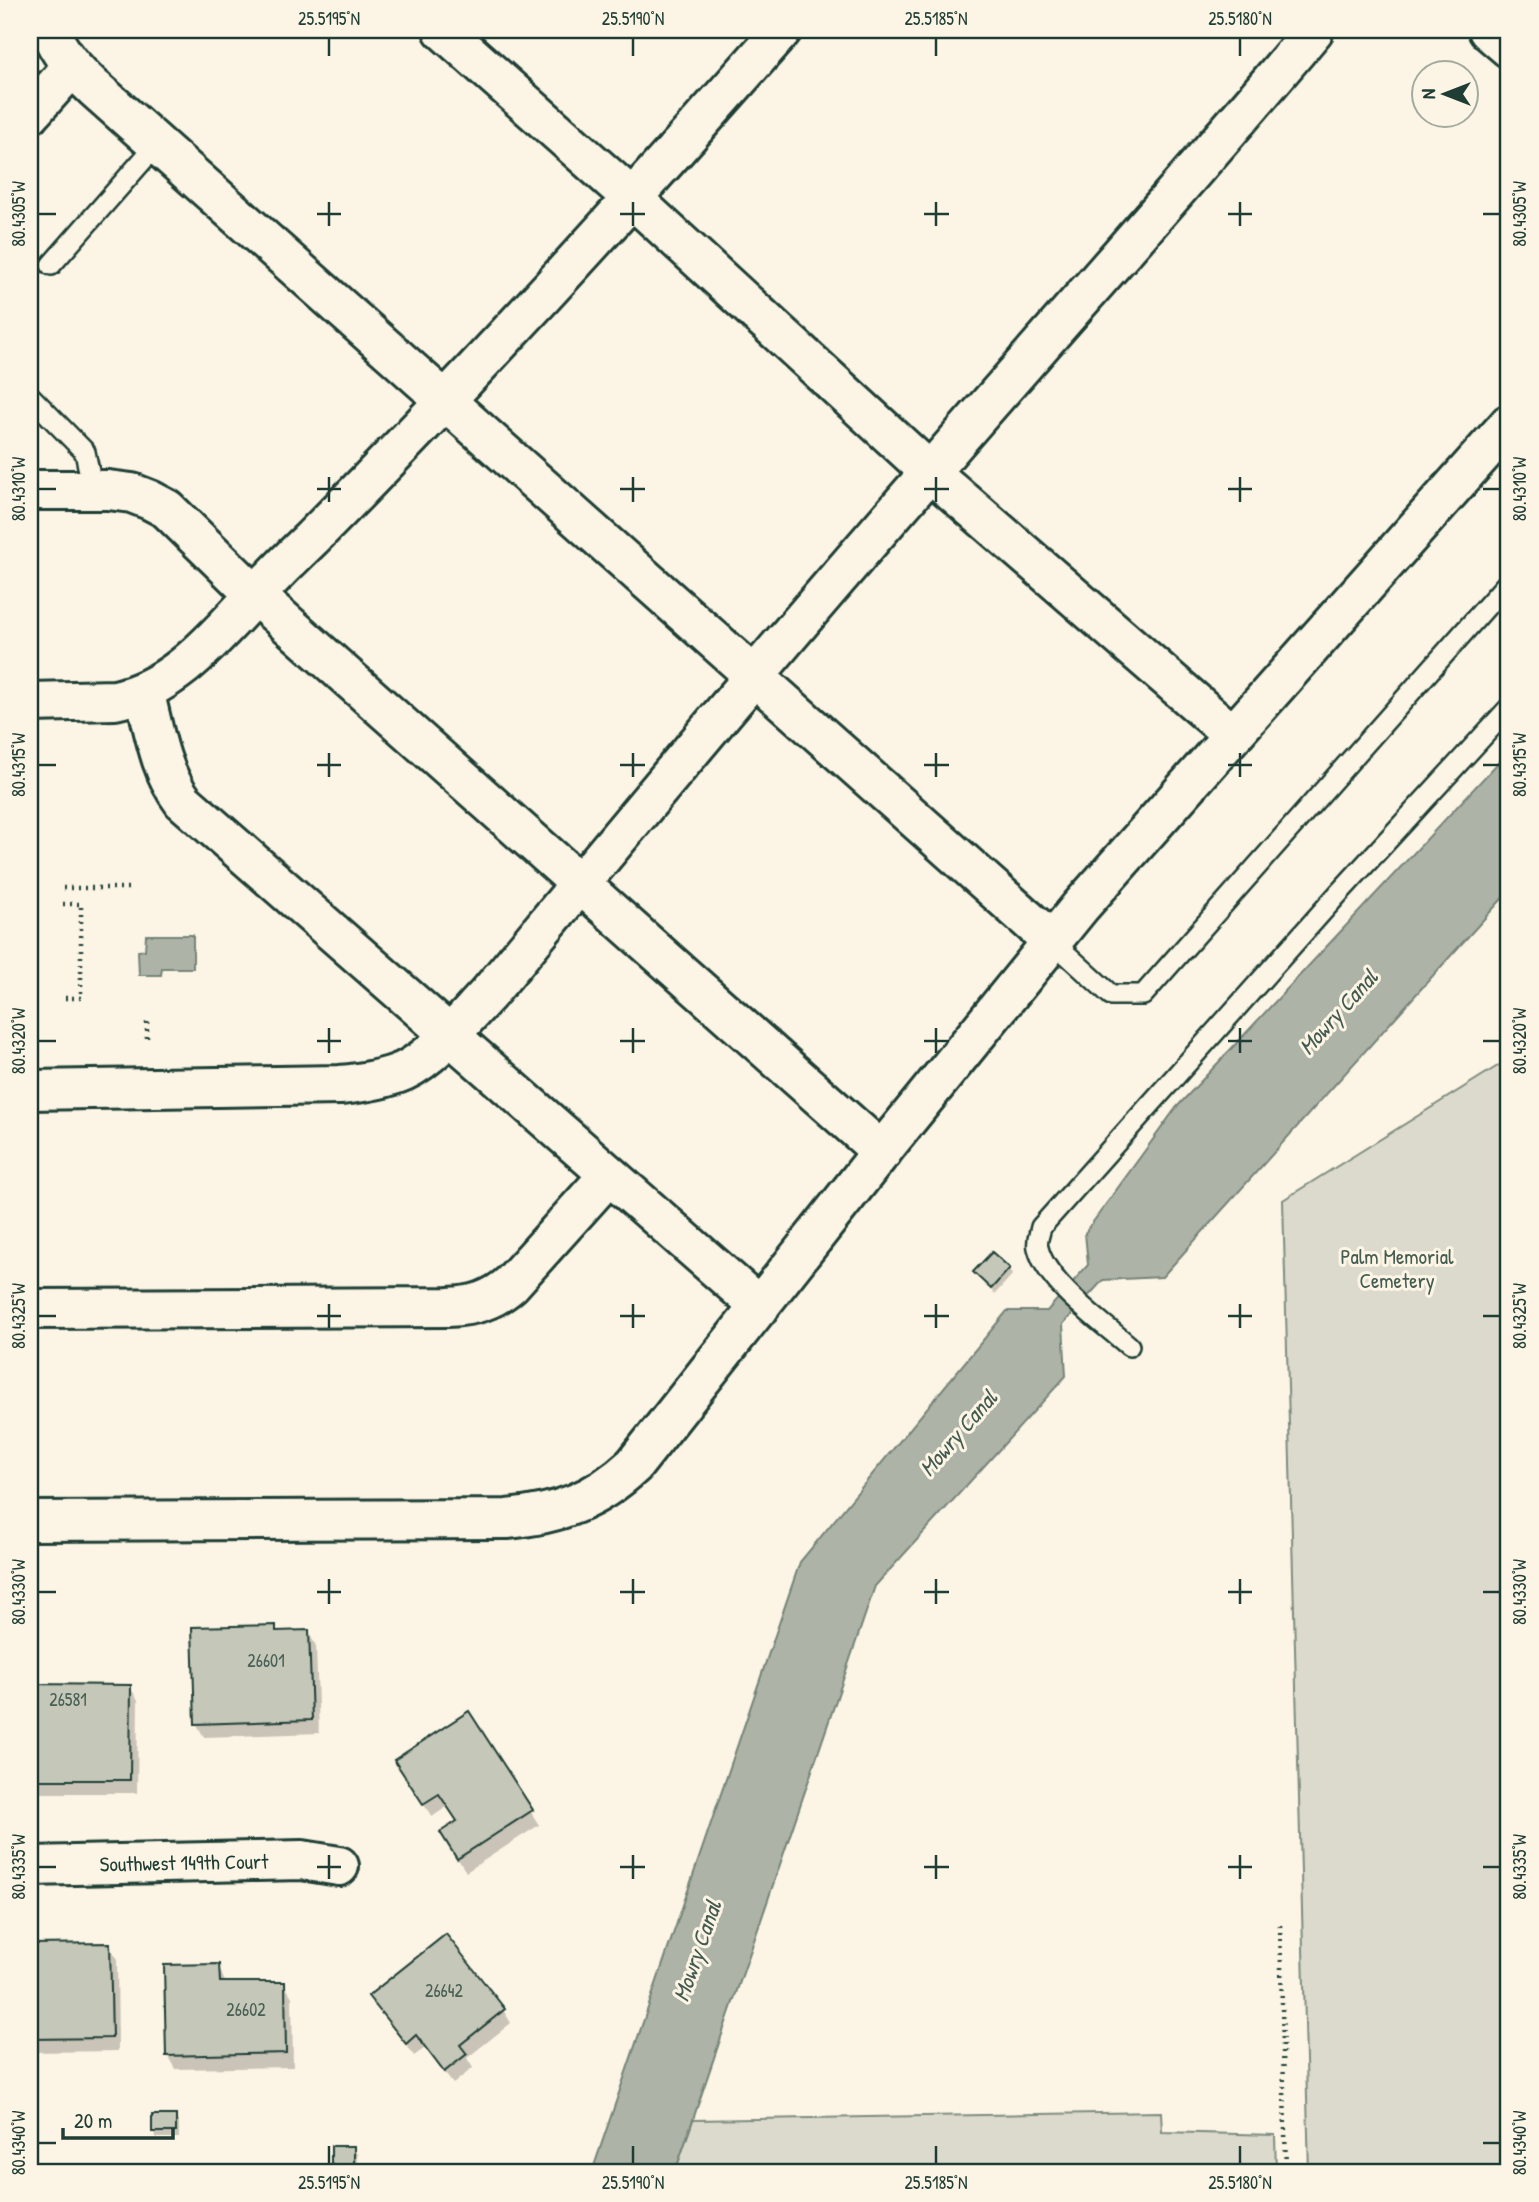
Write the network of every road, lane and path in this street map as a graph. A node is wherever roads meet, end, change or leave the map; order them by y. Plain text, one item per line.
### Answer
1 (50, 30) edge
2 (443, 30) edge
3 (782, 30) edge
4 (1314, 30) edge
5 (1488, 30) edge
6 (1509, 48) edge
7 (72, 67) junction
8 (30, 114) edge
9 (158, 143) junction
10 (633, 200) junction
11 (51, 264) dead end
12 (30, 396) edge
13 (446, 401) junction
14 (1509, 424) edge
15 (930, 472) junction
16 (30, 490) edge
17 (93, 490) junction
18 (1509, 581) edge
19 (256, 595) junction
20 (755, 675) junction
21 (144, 691) junction
22 (30, 702) edge
23 (1509, 708) edge
24 (1233, 735) junction
25 (580, 883) junction
26 (63, 888) dead end
27 (129, 888) dead end
28 (63, 904) dead end
29 (1052, 941) junction
30 (64, 998) dead end
31 (147, 1022) dead end
32 (449, 1034) junction
33 (147, 1039) dead end
34 (30, 1090) edge
35 (882, 1152) junction
36 (608, 1175) junction
37 (760, 1307) junction
38 (30, 1309) edge
39 (1129, 1346) dead end
40 (30, 1521) edge
41 (30, 1866) edge
42 (339, 1866) dead end
43 (1280, 1925) dead end
44 (1286, 2172) edge

1 - 7 street
2 - 10 street
3 - 10 street
4 - 15 street
5 - 6 street
7 - 8 street
7 - 9 street
9 - 11 lane
9 - 13 street
10 - 13 street
10 - 15 street
12 - 17 lane
13 - 19 street
13 - 20 street
14 - 24 street
15 - 20 street
15 - 24 street
16 - 17 street
17 - 19 street
18 - 29 lane
19 - 21 street
19 - 25 street
20 - 25 street
20 - 29 street
21 - 22 street
21 - 32 street
23 - 39 lane
24 - 29 street
25 - 32 street
25 - 35 street
26 - 27 path
28 - 30 path
29 - 35 street
31 - 33 path
32 - 34 street
32 - 36 street
35 - 37 street
36 - 37 street
36 - 38 street
37 - 40 street
41 - 42 street, Southwest 149th Court
43 - 44 path

